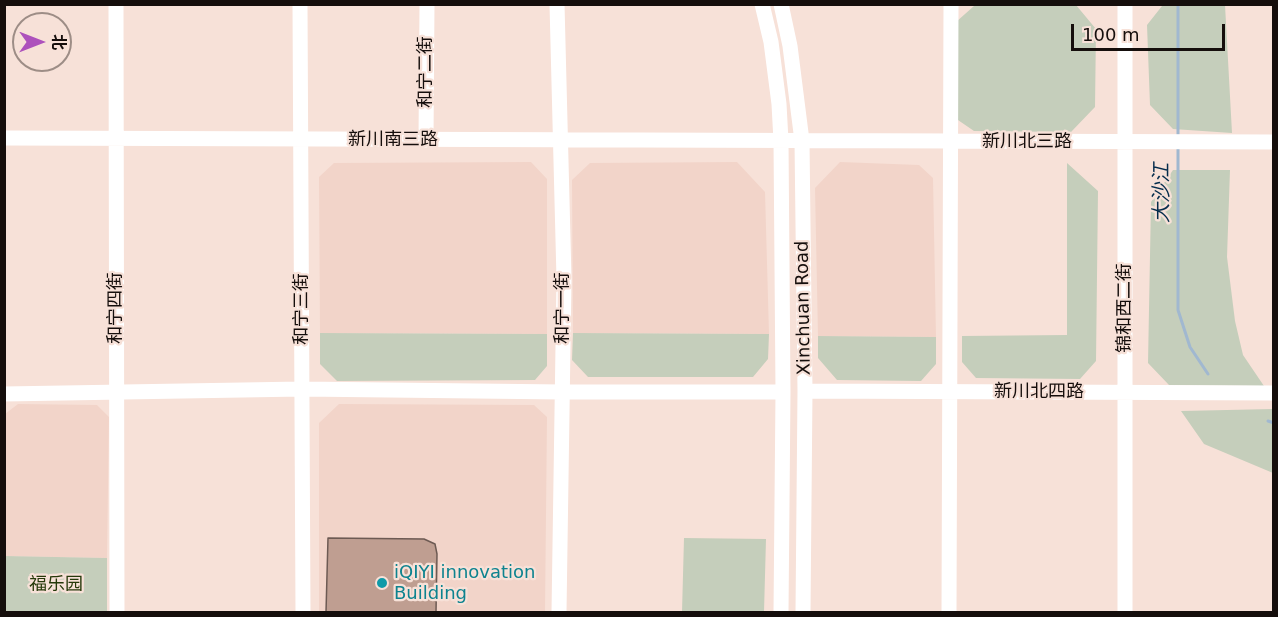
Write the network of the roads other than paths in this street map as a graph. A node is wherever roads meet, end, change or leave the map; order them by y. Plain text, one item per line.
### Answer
1 (116, 4) edge
2 (300, 4) edge
3 (427, 4) edge
4 (557, 4) edge
5 (762, 4) edge
6 (781, 4) edge
7 (951, 4) edge
8 (1125, 4) edge
9 (4, 138) edge
10 (116, 139) junction
11 (301, 140) junction
12 (426, 140) junction
13 (560, 140) junction
14 (781, 141) junction
15 (802, 141) junction
16 (951, 141) junction
17 (1125, 142) junction
18 (1274, 142) edge
19 (302, 389) junction
20 (805, 391) junction
21 (116, 392) junction
22 (563, 392) junction
23 (783, 392) junction
24 (950, 392) junction
25 (1125, 392) junction
26 (1274, 393) edge
27 (4, 394) edge
28 (117, 612) edge
29 (303, 612) edge
30 (559, 612) edge
31 (781, 612) edge
32 (803, 612) edge
33 (949, 612) edge
34 (1125, 612) edge

1 - 10 street, 和宁四街
2 - 11 street, 和宁三街
3 - 12 street, 和宁二街
4 - 13 street, 和宁一街
5 - 14 street, Xinchuan Road
6 - 15 street, Xinchuan Road
7 - 16 street
8 - 17 street, 锦和西二街
9 - 10 street, 新川南三路
10 - 11 street, 新川南三路
10 - 21 street, 和宁四街
11 - 12 street, 新川南三路
11 - 19 street, 和宁三街
12 - 13 street, 新川南三路
13 - 14 street, 新川南三路
13 - 22 street, 和宁一街
14 - 15 street, 新川北三路
14 - 23 street, Xinchuan Road
15 - 16 street, 新川北三路
15 - 20 street, Xinchuan Road
16 - 17 street, 新川北三路
16 - 24 street
17 - 18 street, 新川北三路
17 - 25 street, 锦和西二街
19 - 21 street
19 - 22 street
19 - 29 street, 和宁三街
20 - 24 street, 新川北四路
20 - 32 street, Xinchuan Road
21 - 27 street
21 - 28 street, 和宁四街
22 - 23 street
22 - 30 street, 和宁一街
23 - 31 street, Xinchuan Road
24 - 25 street, 新川北四路
24 - 33 street
25 - 26 street, 新川北四路
25 - 34 street, 锦和西二街

